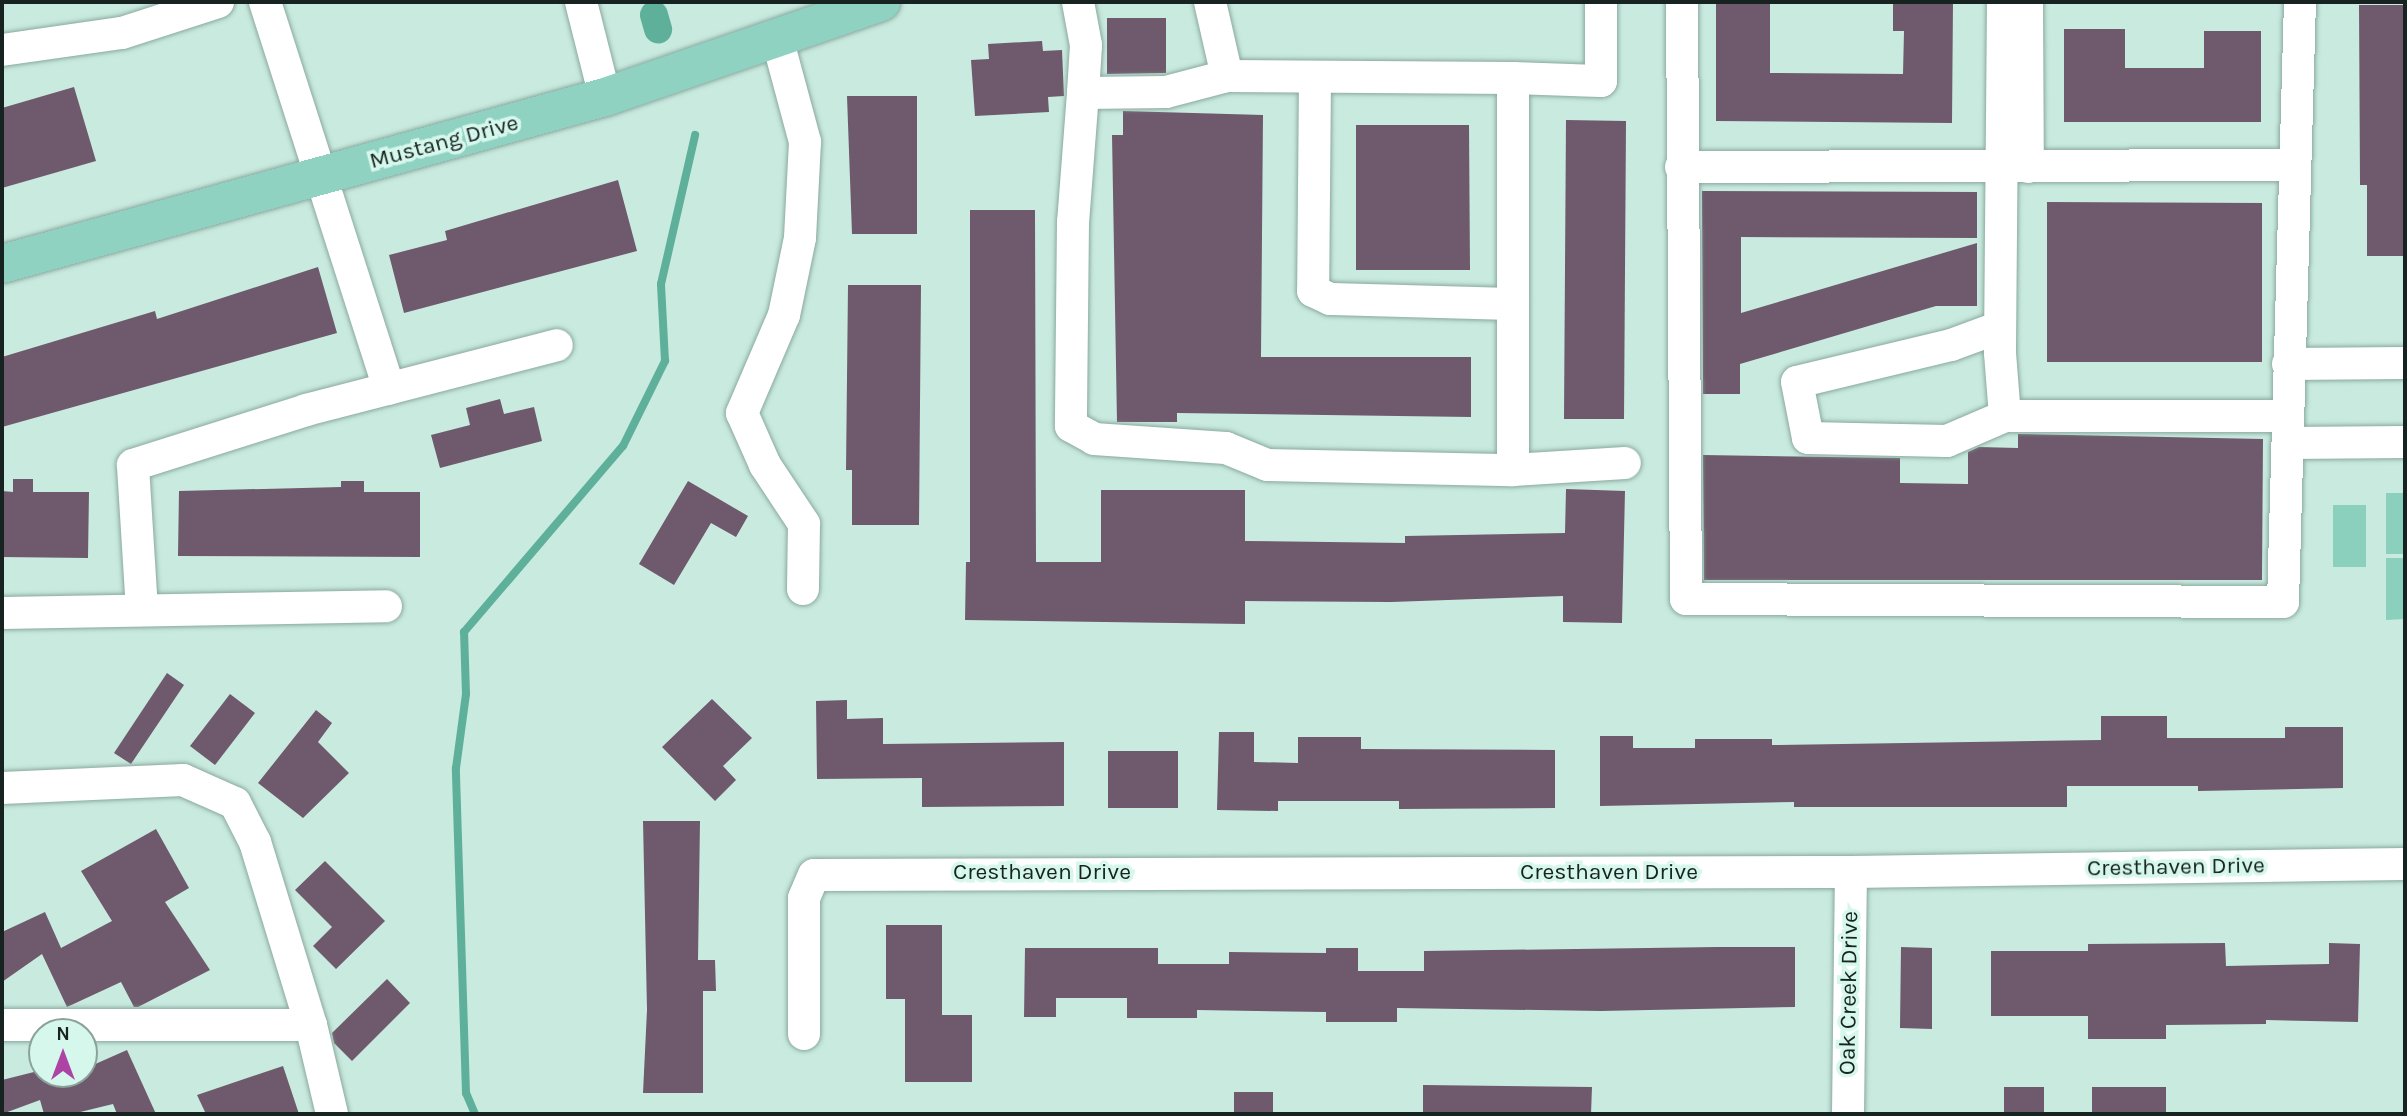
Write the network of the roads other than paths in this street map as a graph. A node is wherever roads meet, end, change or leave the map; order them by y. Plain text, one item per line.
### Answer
1 (218, 2) edge
2 (265, 2) edge
3 (581, 2) edge
4 (881, 2) edge
5 (1078, 2) edge
6 (1210, 2) edge
7 (1601, 2) edge
8 (1682, 2) edge
9 (2003, 2) edge
10 (2028, 2) edge
11 (2300, 2) edge
12 (777, 38) junction
13 (2, 50) edge
14 (1227, 76) junction
15 (1315, 76) junction
16 (1513, 78) junction
17 (1083, 93) junction
18 (605, 97) junction
19 (2294, 164) junction
20 (1682, 167) junction
21 (2015, 167) junction
22 (322, 175) junction
23 (2, 264) edge
24 (1513, 304) junction
25 (2000, 327) junction
26 (557, 345) dead end
27 (2405, 363) edge
28 (2288, 364) junction
29 (388, 389) junction
30 (2005, 416) junction
31 (2287, 430) junction
32 (2405, 442) edge
33 (1625, 463) dead end
34 (1513, 470) junction
35 (803, 589) dead end
36 (386, 606) dead end
37 (142, 610) junction
38 (2, 612) edge
39 (2, 788) edge
40 (2405, 864) edge
41 (1851, 872) junction
42 (2, 1025) edge
43 (311, 1025) junction
44 (804, 1034) dead end
45 (332, 1114) edge
46 (1848, 1114) edge

1 - 13 street
2 - 22 street
3 - 18 street
4 - 12 main road, Mustang Drive
5 - 17 street
6 - 14 street
7 - 16 street
8 - 20 street
9 - 21 street
10 - 21 street
11 - 19 street
12 - 18 main road, Mustang Drive
12 - 35 street
14 - 15 street
14 - 17 street
15 - 16 street
15 - 24 street
16 - 24 street
17 - 34 street
18 - 22 main road, Mustang Drive
19 - 21 street
19 - 28 street
20 - 21 street
20 - 31 street
21 - 25 street
22 - 23 main road, Mustang Drive
22 - 29 street
24 - 34 street
25 - 30 street
25 - 30 street
26 - 29 street
27 - 28 street
28 - 31 street
29 - 37 street
30 - 31 street
31 - 32 street
33 - 34 street
36 - 37 street
37 - 38 street
39 - 43 street
40 - 41 street, Cresthaven Drive
41 - 44 street, Cresthaven Drive
41 - 46 street, Oak Creek Drive
42 - 43 street
43 - 45 street

